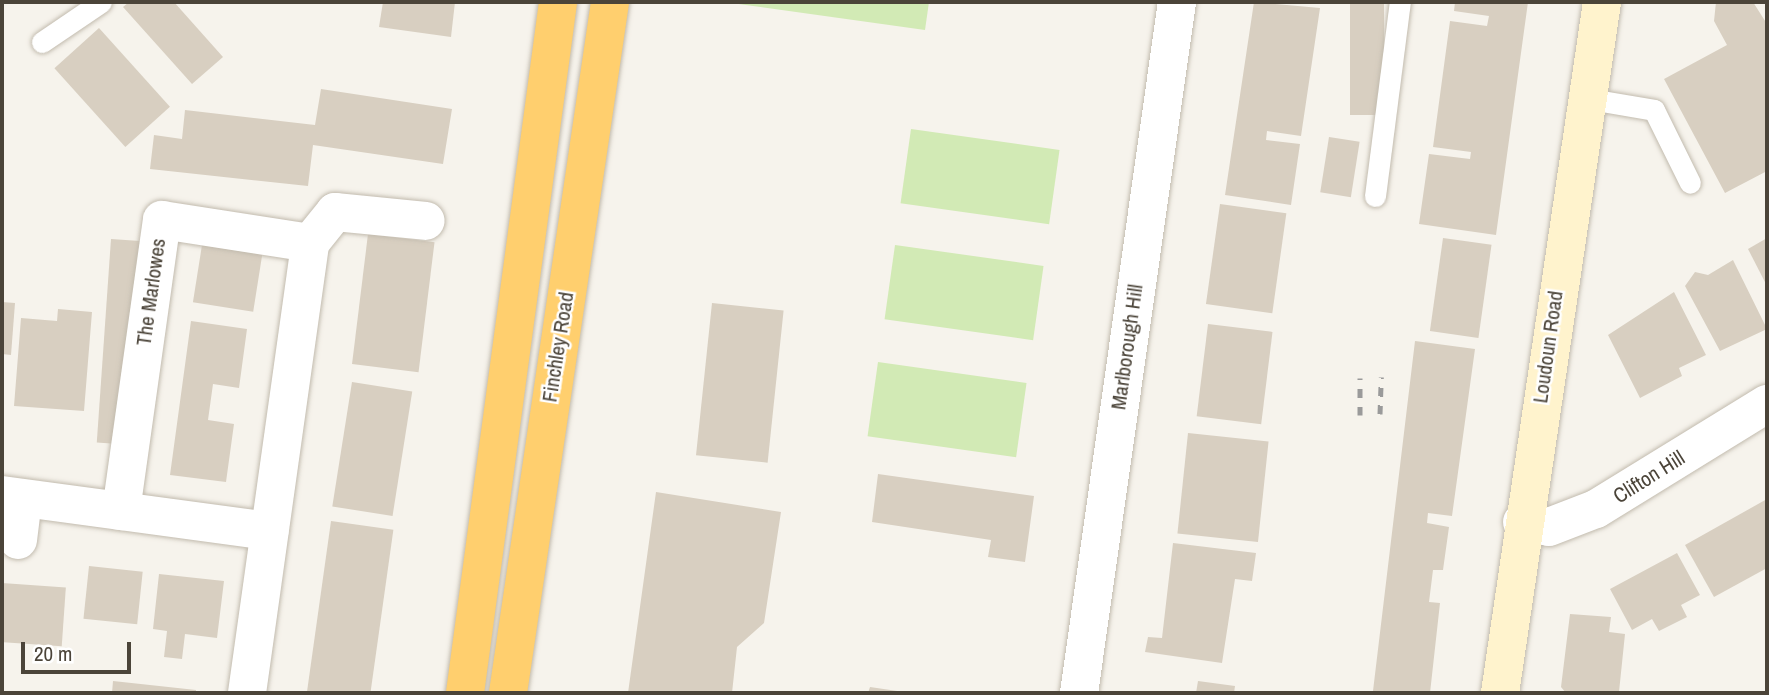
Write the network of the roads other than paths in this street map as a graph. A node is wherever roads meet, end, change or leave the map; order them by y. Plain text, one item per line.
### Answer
1 (102, 2) edge
2 (558, 2) edge
3 (610, 2) edge
4 (1177, 2) edge
5 (1400, 2) edge
6 (1602, 2) edge
7 (42, 42) dead end
8 (1584, 98) junction
9 (1690, 183) dead end
10 (1375, 196) dead end
11 (426, 220) dead end
12 (310, 243) junction
13 (1767, 404) edge
14 (12, 497) edge
15 (121, 512) junction
16 (1522, 522) junction
17 (270, 531) junction
18 (18, 540) dead end
19 (247, 693) edge
20 (465, 693) edge
21 (508, 693) edge
22 (1079, 693) edge
23 (1500, 693) edge

1 - 7 lane
2 - 20 highway
3 - 21 highway, Finchley Road
4 - 22 street, Marlborough Hill
5 - 10 lane
6 - 8 street, Loudoun Road
8 - 9 lane
8 - 16 street, Loudoun Road
11 - 12 street
12 - 15 street, The Marlowes
12 - 17 street
13 - 16 street, Clifton Hill
14 - 15 street
14 - 18 street
15 - 17 street
16 - 23 street, Loudoun Road
17 - 19 street

